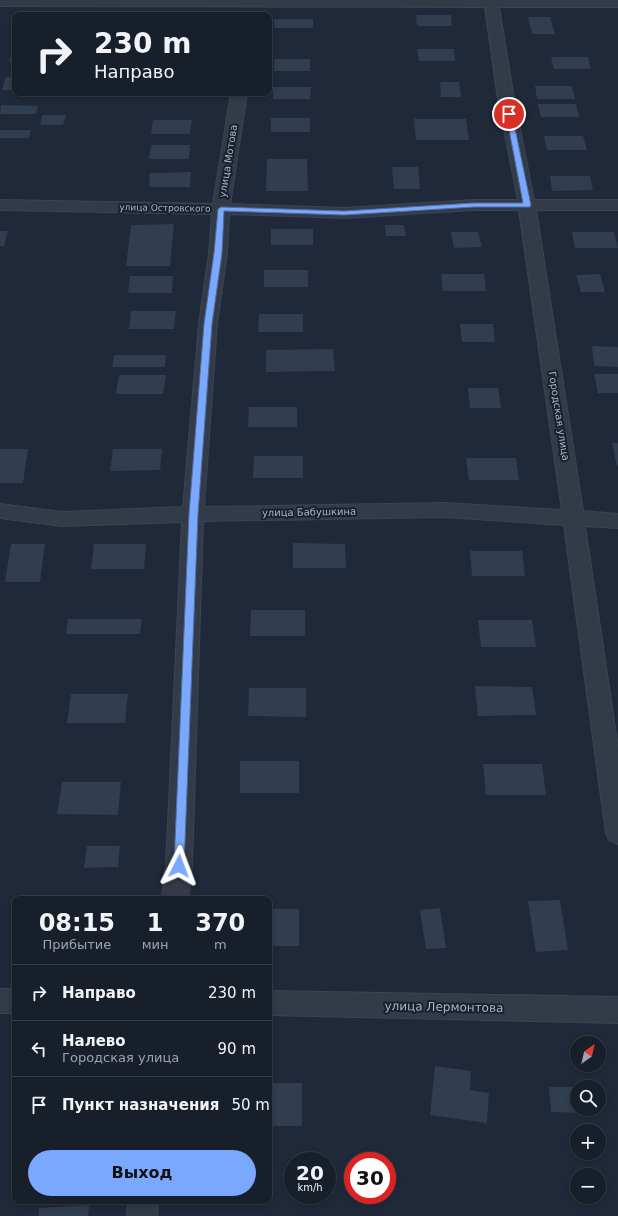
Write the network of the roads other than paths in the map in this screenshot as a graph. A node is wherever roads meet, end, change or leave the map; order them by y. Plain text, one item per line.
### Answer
1 (491, 1) edge
2 (0, 2) edge
3 (618, 3) edge
4 (240, 5) edge
5 (239, 96) edge
6 (0, 205) edge
7 (527, 205) junction
8 (618, 205) edge
9 (221, 209) junction
10 (0, 511) edge
11 (193, 514) junction
12 (574, 519) junction
13 (618, 521) edge
14 (618, 833) edge
15 (175, 896) edge
16 (0, 1001) edge
17 (12, 1001) edge
18 (272, 1003) edge
19 (618, 1010) edge
20 (143, 1204) edge
21 (142, 1216) edge

1 - 3 street
1 - 4 street
1 - 7 street, Городская улица
2 - 4 street
5 - 9 street, улица Мотова
6 - 9 street, улица Островского
7 - 8 street, улица Островского
7 - 9 street, улица Островского
7 - 12 street, Городская улица
9 - 11 street, улица Мотова
10 - 11 street, улица Бабушкина
11 - 12 street, улица Бабушкина
11 - 15 street, улица Мотова
12 - 13 street, улица Бабушкина
12 - 14 street, Городская улица
16 - 17 street
18 - 19 street, улица Лермонтова
20 - 21 street

